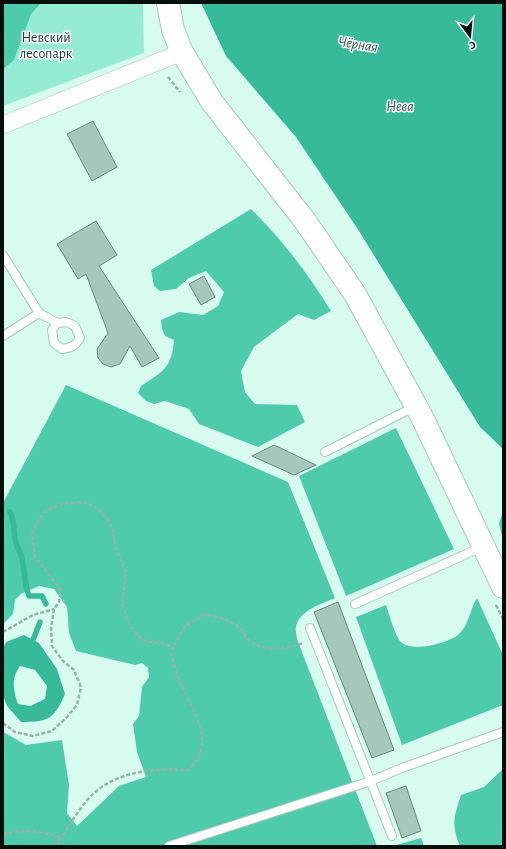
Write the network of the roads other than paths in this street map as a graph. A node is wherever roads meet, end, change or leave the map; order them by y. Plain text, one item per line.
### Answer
1 (168, 3) edge
2 (182, 52) junction
3 (3, 125) edge
4 (3, 255) edge
5 (39, 312) junction
6 (57, 323) dead end
7 (3, 336) edge
8 (416, 405) junction
9 (325, 452) dead end
10 (482, 547) junction
11 (498, 593) edge
12 (355, 604) dead end
13 (310, 628) dead end
14 (503, 732) edge
15 (371, 781) junction
16 (392, 836) dead end
17 (169, 846) edge

1 - 2 main road
2 - 3 street
2 - 8 main road
4 - 5 lane
5 - 6 lane
5 - 7 lane
8 - 9 lane
8 - 10 main road
10 - 11 main road
10 - 12 lane
13 - 15 lane
14 - 15 lane
15 - 16 lane
15 - 17 lane

